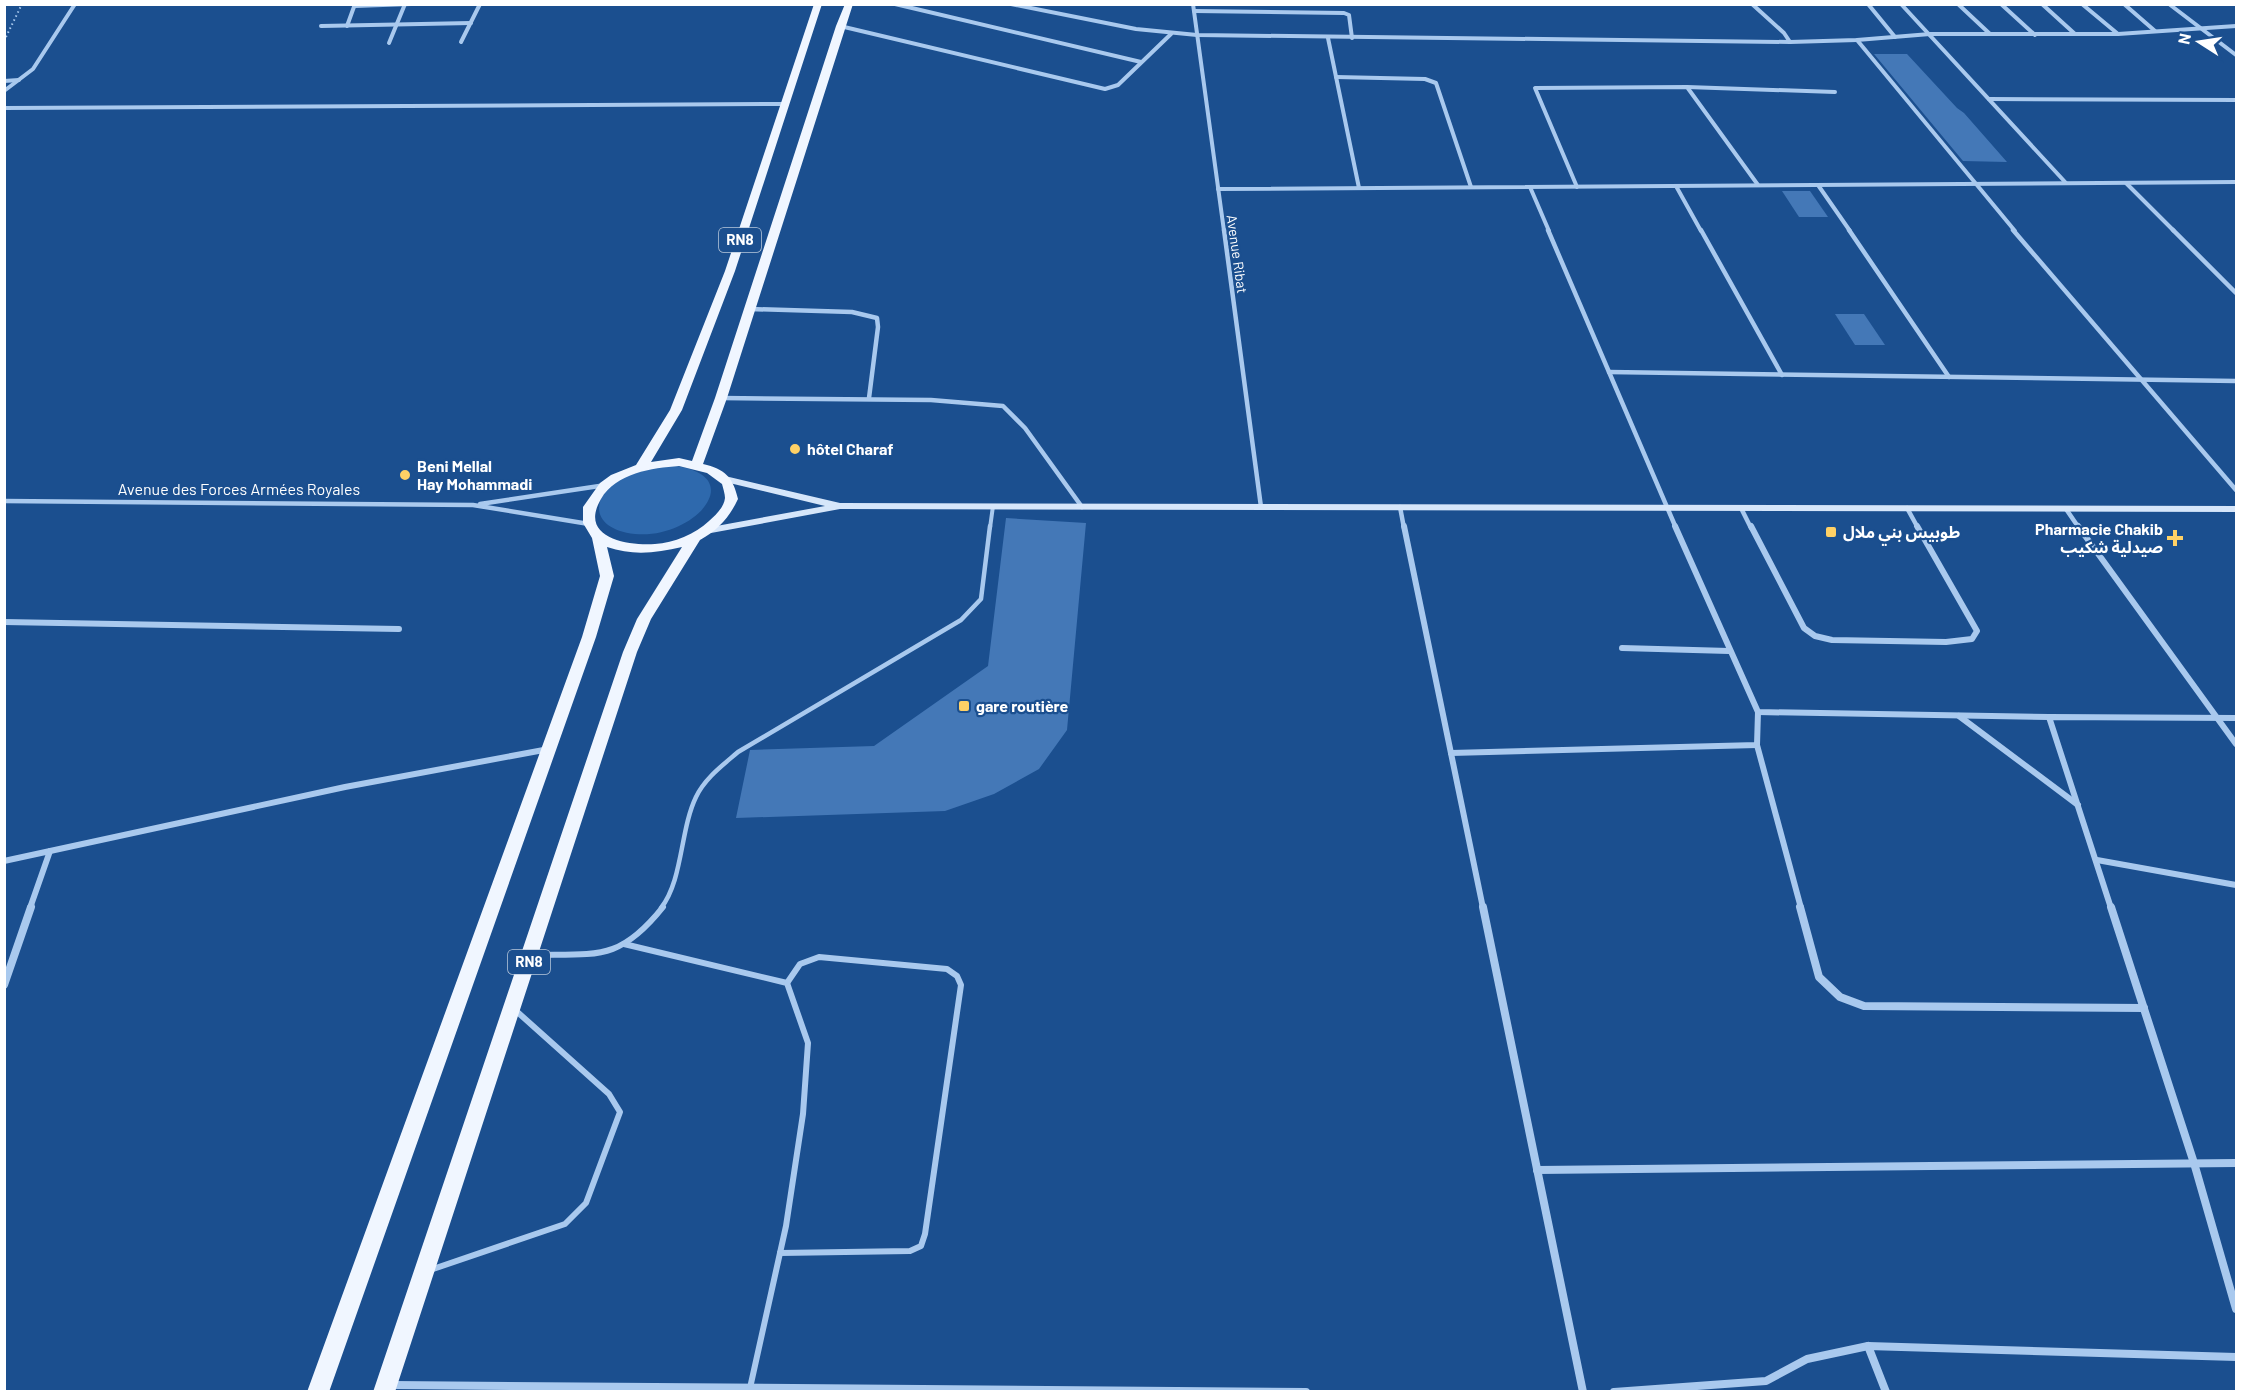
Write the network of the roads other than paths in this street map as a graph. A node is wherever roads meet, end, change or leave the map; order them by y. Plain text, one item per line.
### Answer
1 (75, 4) edge
2 (411, 4) edge
3 (480, 4) edge
4 (819, 4) edge
5 (849, 4) edge
6 (895, 4) edge
7 (1011, 4) edge
8 (1193, 4) edge
9 (1752, 4) edge
10 (1868, 4) edge
11 (1901, 4) edge
12 (1962, 4) edge
13 (2001, 4) edge
14 (2042, 4) edge
15 (2082, 4) edge
16 (2124, 4) edge
17 (2169, 4) edge
18 (355, 5) edge
19 (405, 5) edge
20 (1194, 11) junction
21 (471, 23) junction
22 (397, 25) junction
23 (321, 26) dead end
24 (347, 26) junction
25 (840, 26) junction
26 (2236, 26) edge
27 (2201, 28) junction
28 (2155, 31) junction
29 (1171, 34) junction
30 (1930, 34) junction
31 (1990, 34) junction
32 (2075, 34) junction
33 (2118, 34) junction
34 (1197, 35) junction
35 (2036, 35) junction
36 (1895, 37) junction
37 (1328, 38) junction
38 (1352, 38) junction
39 (1857, 40) junction
40 (461, 42) dead end
41 (1790, 42) junction
42 (389, 44) dead end
43 (2236, 55) edge
44 (1141, 62) junction
45 (1336, 77) junction
46 (21, 80) junction
47 (4, 81) edge
48 (1687, 87) junction
49 (4, 91) edge
50 (1835, 92) dead end
51 (1989, 99) junction
52 (2236, 100) edge
53 (784, 104) junction
54 (4, 108) edge
55 (2236, 182) edge
56 (2066, 183) junction
57 (2126, 183) junction
58 (1974, 184) junction
59 (1758, 185) junction
60 (1818, 185) junction
61 (1676, 186) junction
62 (1471, 187) junction
63 (1530, 187) junction
64 (1577, 187) junction
65 (1359, 188) junction
66 (1218, 189) junction
67 (2236, 292) edge
68 (749, 309) junction
69 (1609, 372) junction
70 (1782, 375) junction
71 (1949, 377) junction
72 (2142, 380) junction
73 (2236, 381) edge
74 (722, 398) junction
75 (870, 398) junction
76 (697, 464) junction
77 (641, 467) junction
78 (725, 479) junction
79 (607, 484) junction
80 (2236, 490) edge
81 (4, 501) edge
82 (473, 505) junction
83 (840, 506) junction
84 (993, 506) junction
85 (1082, 507) junction
86 (1261, 507) junction
87 (1400, 507) junction
88 (1666, 508) junction
89 (1741, 508) junction
90 (1907, 508) junction
91 (2066, 508) junction
92 (2236, 509) edge
93 (594, 530) junction
94 (711, 530) junction
95 (693, 540) junction
96 (4, 622) edge
97 (399, 629) dead end
98 (1622, 648) dead end
99 (1729, 651) junction
100 (1758, 712) junction
101 (1958, 715) junction
102 (2049, 717) junction
103 (2218, 717) junction
104 (2236, 718) edge
105 (2236, 744) edge
106 (1757, 745) junction
107 (549, 748) junction
108 (1451, 753) junction
109 (2079, 805) junction
110 (50, 851) junction
111 (2097, 860) junction
112 (4, 861) edge
113 (2236, 885) edge
114 (624, 944) junction
115 (531, 955) junction
116 (788, 983) junction
117 (4, 985) edge
118 (513, 1008) junction
119 (2144, 1008) junction
120 (2193, 1163) junction
121 (2236, 1163) edge
122 (1537, 1170) junction
123 (780, 1253) junction
124 (425, 1271) junction
125 (2236, 1309) edge
126 (1868, 1346) junction
127 (2236, 1357) edge
128 (385, 1388) edge
129 (750, 1388) junction
130 (1129, 1391) edge
131 (1162, 1391) edge
132 (318, 1392) edge
133 (1306, 1392) edge
134 (1583, 1392) edge
135 (1614, 1392) edge
136 (1886, 1392) edge

1 - 46 street
2 - 19 street
3 - 21 street
4 - 53 main road, RN8
5 - 25 main road, RN8
6 - 44 street
7 - 29 street
8 - 20 street, Avenue Ribat
9 - 41 street
10 - 36 street
11 - 30 street
12 - 31 street
13 - 35 street
14 - 32 street
15 - 33 street
16 - 28 street
17 - 27 street
18 - 19 street
18 - 24 street
19 - 22 street
20 - 34 street, Avenue Ribat
20 - 38 street
21 - 22 street
21 - 40 street
22 - 24 street
22 - 42 street
23 - 24 street
25 - 44 street
25 - 68 main road, RN8
26 - 27 street
27 - 28 street
27 - 43 street
28 - 33 street
29 - 34 street
29 - 44 street
30 - 31 street
30 - 36 street
30 - 51 street
31 - 35 street
32 - 33 street
32 - 35 street
34 - 37 street
34 - 66 street, Avenue Ribat
36 - 39 street
37 - 38 street
37 - 45 street
38 - 41 street
39 - 41 street
39 - 58 street
45 - 62 street
45 - 65 street
46 - 47 street
46 - 49 street
48 - 50 street
48 - 59 street
48 - 64 street
51 - 52 street
51 - 56 street
53 - 54 street
53 - 77 main road, RN8
55 - 57 street
56 - 57 street
56 - 58 street
57 - 67 street
58 - 60 street
58 - 72 street
59 - 60 street
59 - 61 street
60 - 71 street
61 - 64 street
61 - 70 street
62 - 63 street
62 - 65 street
63 - 64 street
63 - 69 street
65 - 66 street
66 - 86 street, Avenue Ribat
68 - 74 main road, RN8
68 - 75 street
69 - 70 street
69 - 88 street
70 - 71 street
71 - 72 street
72 - 73 street
72 - 80 street
74 - 75 street
74 - 76 main road, RN8
75 - 85 street
76 - 77 main road
76 - 78 main road
77 - 79 main road
78 - 83 main road
78 - 94 main road, RN8
79 - 82 street, Avenue des Forces Armées Royales
79 - 93 main road
81 - 82 street, Avenue des Forces Armées Royales
82 - 93 street, Avenue des Forces Armées Royales
83 - 84 main road
83 - 94 main road
84 - 85 main road
84 - 114 lane
85 - 86 main road
86 - 87 main road
87 - 88 main road
87 - 108 street
88 - 89 main road
88 - 99 street
89 - 90 main road
89 - 90 street
90 - 91 main road
91 - 92 main road
91 - 103 street
93 - 95 main road, RN8
93 - 107 main road
94 - 95 main road, RN8
95 - 115 main road, RN8
96 - 97 street
98 - 99 street
99 - 100 street
100 - 101 street
100 - 106 street
101 - 102 street
101 - 109 street
102 - 103 street
102 - 109 street
103 - 104 street
103 - 105 street
106 - 108 street
106 - 119 street
107 - 110 street
107 - 132 main road
108 - 122 street
109 - 111 street
110 - 112 street
110 - 117 street
111 - 113 street
111 - 119 street
114 - 115 lane
114 - 116 lane
115 - 118 main road, RN8
116 - 123 lane
116 - 123 lane
118 - 124 main road, RN8
118 - 124 lane
119 - 120 street
120 - 121 street
120 - 122 street
120 - 125 street
122 - 134 street
123 - 129 lane
124 - 128 main road, RN8
126 - 127 street
126 - 135 street
126 - 136 street
128 - 129 street
129 - 130 street
130 - 131 street
131 - 133 street

